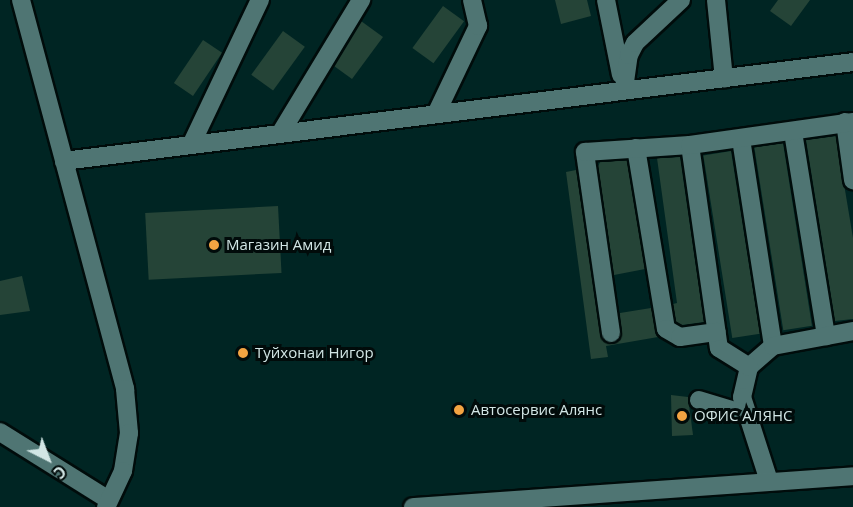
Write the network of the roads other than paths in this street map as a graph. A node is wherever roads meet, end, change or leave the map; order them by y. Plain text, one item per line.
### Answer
1 (21, 0) edge
2 (260, 0) edge
3 (361, 0) edge
4 (472, 0) edge
5 (606, 0) edge
6 (681, 0) edge
7 (716, 0) edge
8 (853, 62) edge
9 (724, 79) junction
10 (624, 89) junction
11 (436, 114) junction
12 (849, 122) edge
13 (793, 132) junction
14 (280, 134) junction
15 (741, 139) junction
16 (191, 145) junction
17 (690, 145) junction
18 (636, 148) junction
19 (64, 161) junction
20 (853, 180) edge
21 (853, 331) edge
22 (717, 332) junction
23 (611, 333) dead end
24 (826, 336) junction
25 (773, 346) junction
26 (749, 367) junction
27 (699, 400) dead end
28 (748, 415) junction
29 (0, 432) edge
30 (853, 476) edge
31 (769, 481) junction
32 (112, 505) edge
33 (413, 507) edge

1 - 19 street
2 - 16 street
3 - 14 street
4 - 11 street
5 - 10 street
6 - 10 street
7 - 9 street
8 - 9 street
9 - 10 street
10 - 11 street
11 - 14 street
12 - 13 street
12 - 20 street
13 - 15 street
13 - 24 street
14 - 16 street
15 - 17 street
15 - 25 street
16 - 19 street
17 - 18 street
17 - 22 street
18 - 22 street
18 - 23 street
19 - 32 street
21 - 24 street
22 - 26 street
24 - 25 street
25 - 26 street
26 - 28 street
27 - 28 street
28 - 31 street
29 - 32 street
30 - 31 street
31 - 33 street

